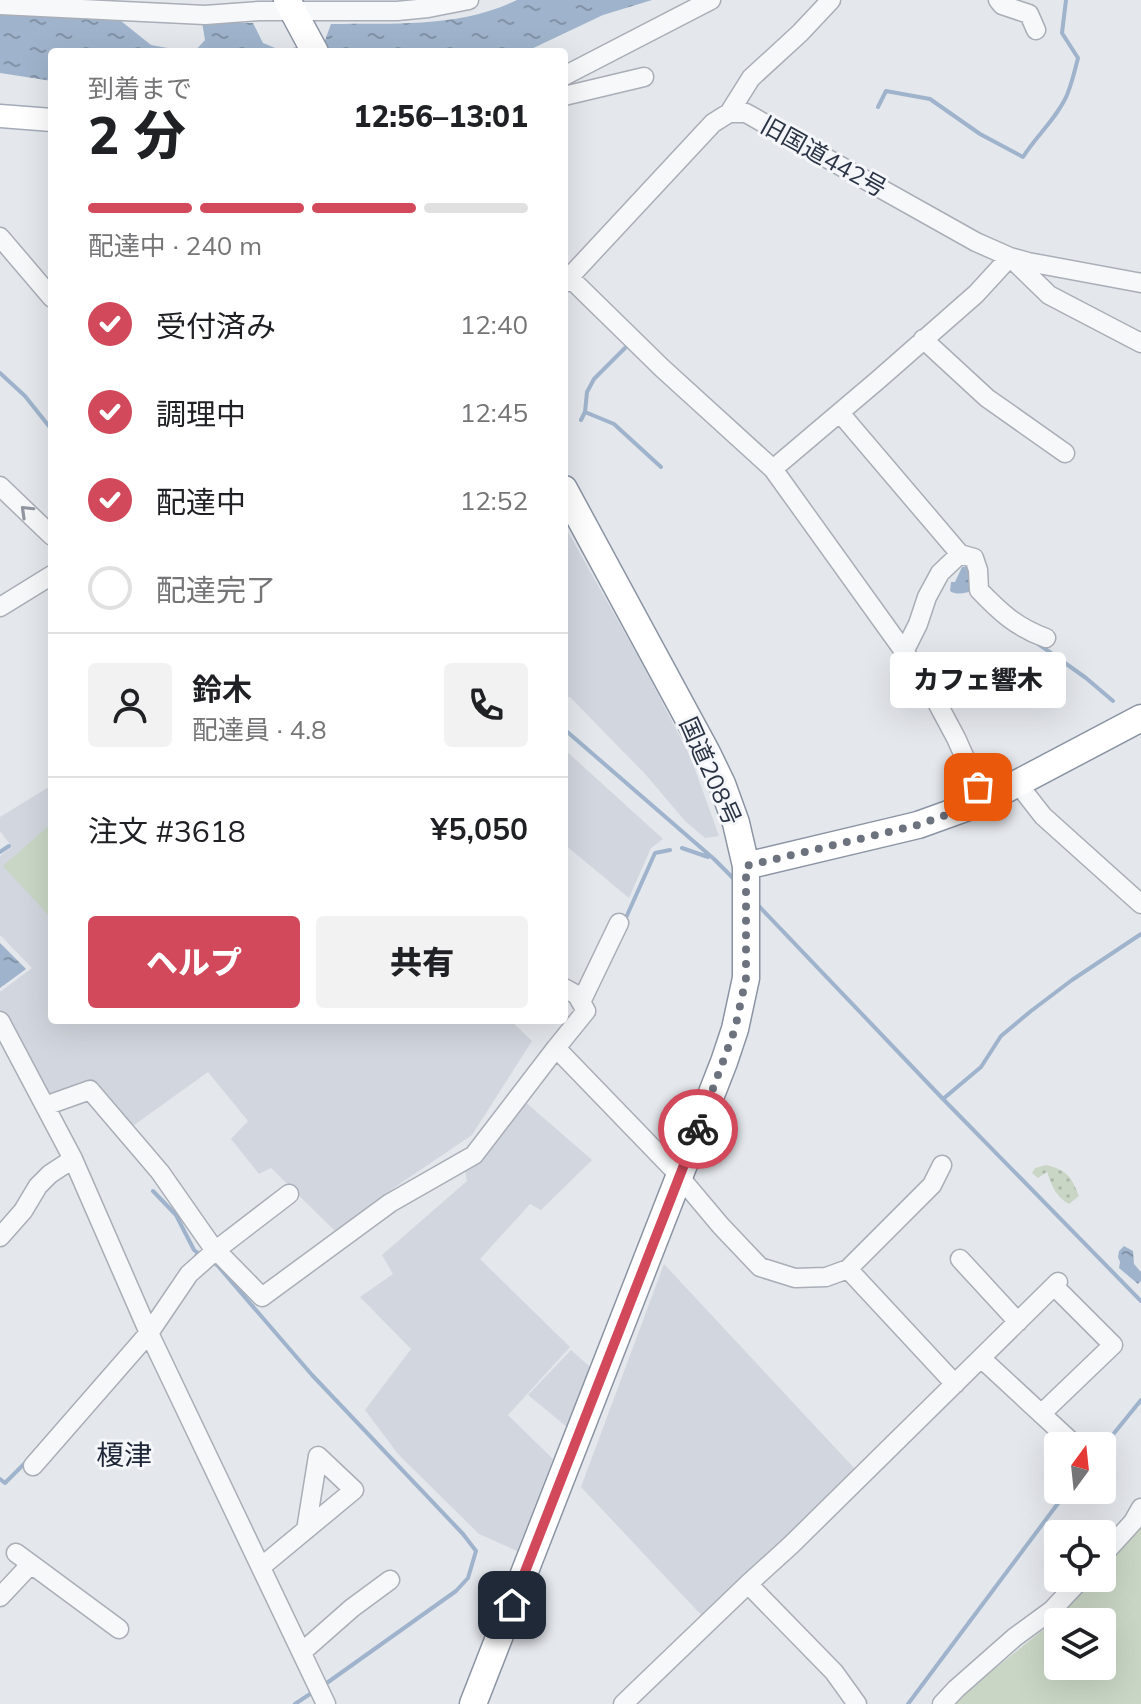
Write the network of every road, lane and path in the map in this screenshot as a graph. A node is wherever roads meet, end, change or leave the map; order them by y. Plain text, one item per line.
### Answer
1 (469, 0) edge
2 (711, 0) edge
3 (831, 0) edge
4 (998, 0) edge
5 (0, 5) edge
6 (191, 8) edge
7 (292, 10) edge
8 (1036, 30) dead end
9 (313, 48) edge
10 (568, 74) edge
11 (644, 77) dead end
12 (568, 95) edge
13 (729, 113) junction
14 (0, 116) edge
15 (48, 120) edge
16 (0, 237) edge
17 (1010, 257) junction
18 (45, 277) edge
19 (568, 280) edge
20 (568, 282) edge
21 (1141, 283) edge
22 (923, 339) junction
23 (1141, 343) edge
24 (840, 413) junction
25 (1065, 453) dead end
26 (773, 469) junction
27 (0, 486) edge
28 (568, 496) edge
29 (48, 532) edge
30 (960, 554) junction
31 (48, 577) edge
32 (0, 607) edge
33 (1046, 638) dead end
34 (904, 652) junction
35 (1141, 718) edge
36 (1018, 784) junction
37 (982, 802) junction
38 (746, 871) junction
39 (1141, 904) edge
40 (619, 923) dead end
41 (568, 990) edge
42 (581, 1002) junction
43 (0, 1021) edge
44 (556, 1048) junction
45 (45, 1106) junction
46 (73, 1159) junction
47 (942, 1165) dead end
48 (680, 1176) junction
49 (289, 1194) dead end
50 (0, 1237) edge
51 (216, 1250) junction
52 (960, 1259) dead end
53 (848, 1269) junction
54 (1018, 1322) junction
55 (149, 1333) junction
56 (981, 1358) junction
57 (955, 1384) junction
58 (1041, 1414) junction
59 (1061, 1432) edge
60 (33, 1466) dead end
61 (1141, 1508) edge
62 (306, 1530) dead end
63 (1116, 1541) edge
64 (261, 1567) junction
65 (390, 1580) dead end
66 (748, 1584) junction
67 (1069, 1592) edge
68 (0, 1597) edge
69 (119, 1629) dead end
70 (302, 1652) junction
71 (318, 1697) edge
72 (473, 1704) edge
73 (623, 1704) edge
74 (857, 1704) edge
75 (942, 1704) edge

1 - 7 street
2 - 10 street
3 - 13 street
4 - 8 street
5 - 6 street
6 - 7 street
7 - 9 highway
11 - 12 street
13 - 17 street, 旧国道442号
13 - 19 street, 旧国道442号
14 - 15 main road
16 - 18 street
17 - 21 street, 旧国道442号
17 - 22 street
17 - 23 street
20 - 26 street
22 - 24 street
22 - 25 street
24 - 26 street
24 - 30 street
26 - 34 street
29 -> 27 street
28 - 38 highway, 国道208号
30 - 33 street
30 - 34 street
31 - 32 street
34 - 37 street
35 - 36 highway
36 - 37 highway
36 - 39 street
37 - 38 highway
38 - 48 highway, 国道208号
40 - 42 street
41 - 42 street
42 - 44 street
43 - 45 street
44 - 48 street
44 - 51 street
45 - 46 street
45 - 51 street
46 - 50 street
46 - 55 street
47 - 53 street
48 - 53 street
48 - 72 highway, 国道208号
49 - 51 street
51 - 55 street
52 - 54 street
53 - 57 street
54 - 56 street
54 - 58 street
55 - 60 street
55 - 64 street
56 - 57 street
56 - 58 street
57 - 66 street
58 - 59 street
61 - 63 street
62 - 64 street
64 - 70 street
65 - 70 street
66 - 73 street
66 - 74 street
67 - 75 street
68 - 69 street
70 - 71 street

